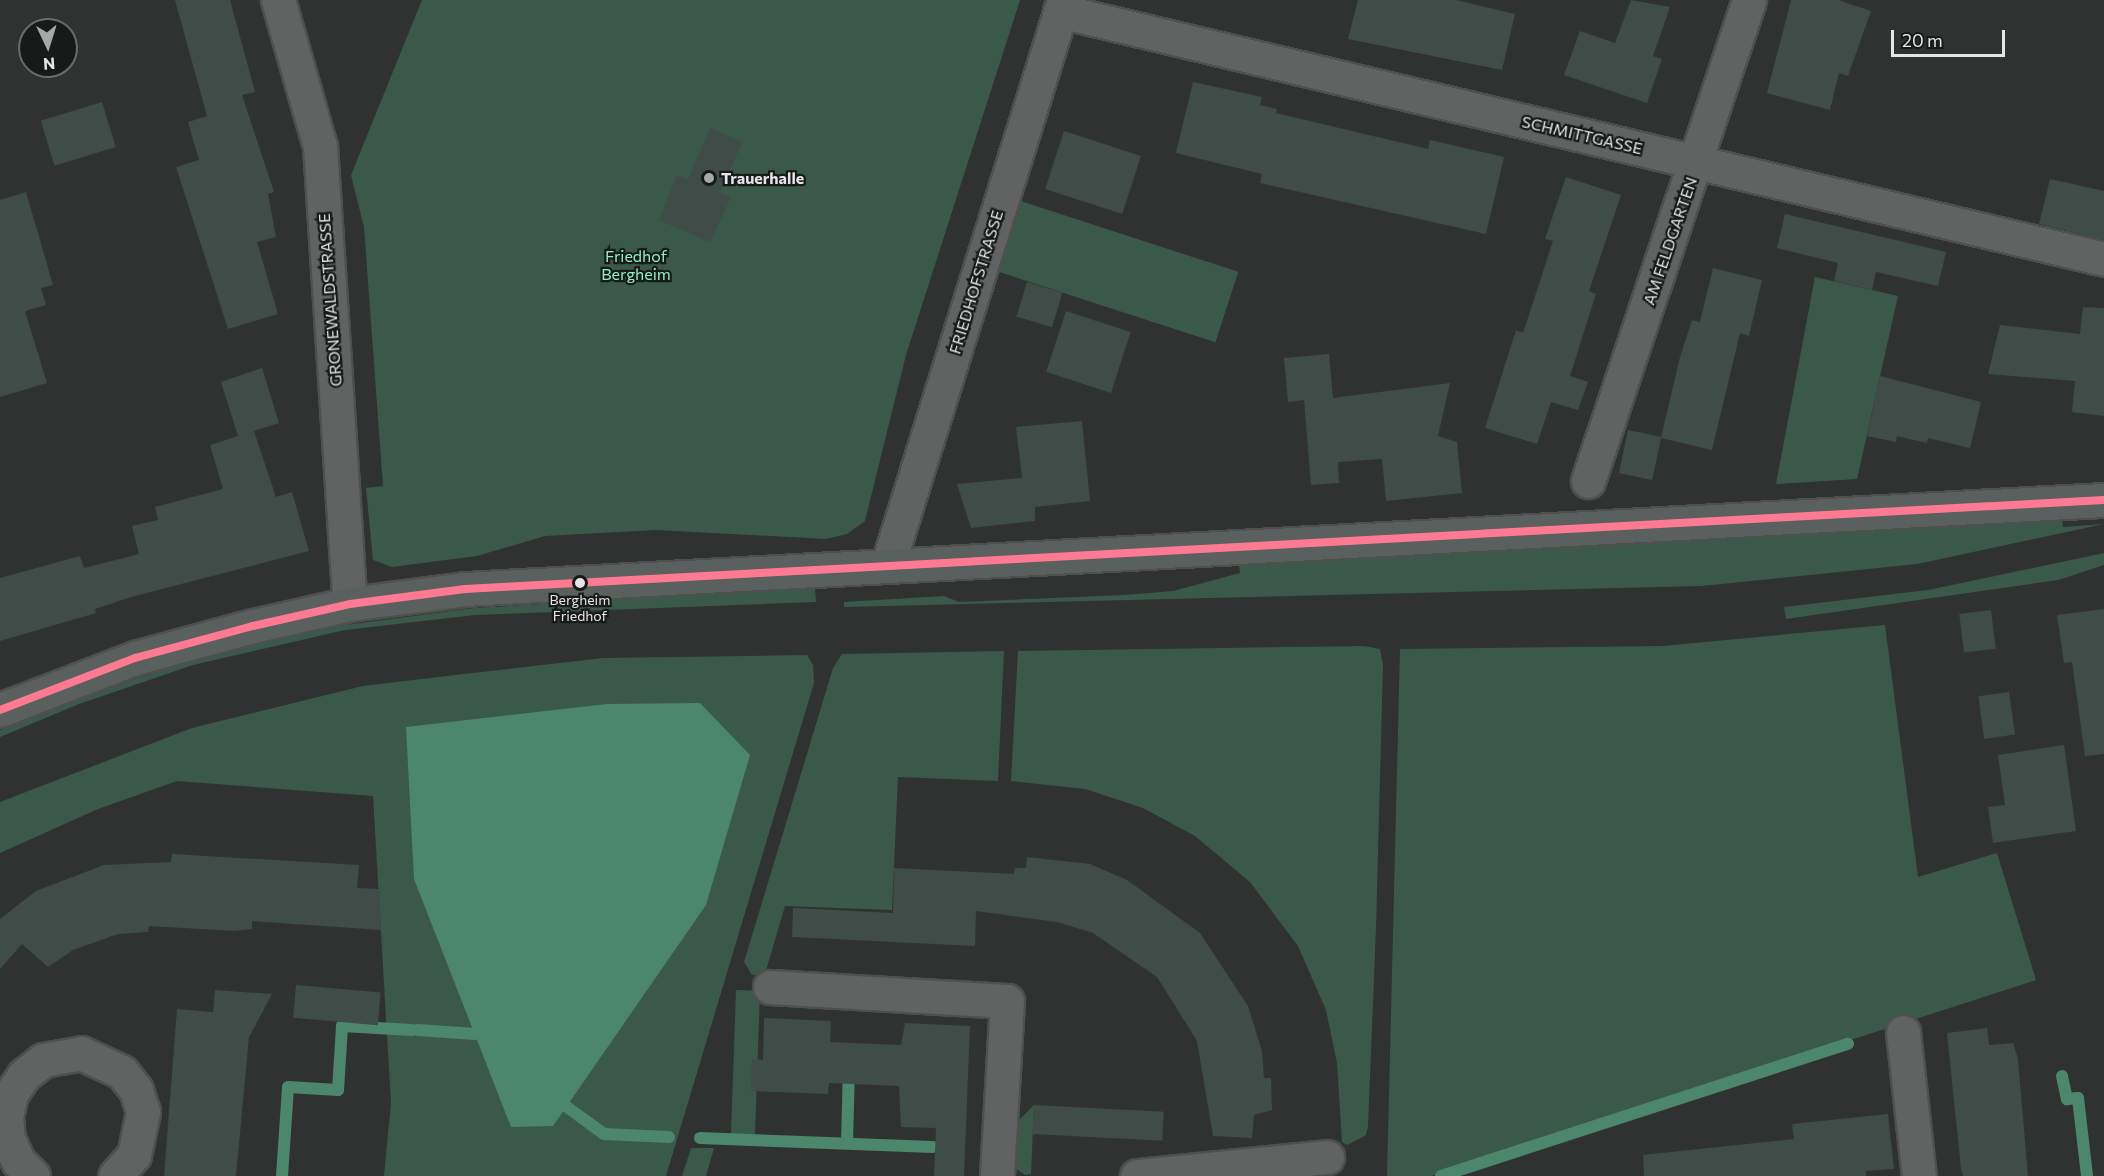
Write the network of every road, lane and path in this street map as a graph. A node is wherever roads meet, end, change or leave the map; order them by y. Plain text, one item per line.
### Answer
1 (278, 0) edge
2 (1749, 0) edge
3 (1062, 6) edge
4 (1696, 162) junction
5 (2104, 259) edge
6 (1588, 481) dead end
7 (2104, 500) edge
8 (888, 564) junction
9 (350, 604) junction
10 (0, 710) edge
11 (770, 987) dead end
12 (1903, 1032) dead end
13 (1327, 1157) dead end
14 (33, 1176) edge
15 (115, 1176) edge
16 (997, 1176) edge
17 (1137, 1176) edge
18 (1919, 1176) edge

1 - 9 street, GRONEWALDSTRASSE
2 - 4 street, AM FELDGARTEN
3 - 4 street, SCHMITTGASSE
3 - 8 street, FRIEDHOFSTRASSE
4 - 5 street, SCHMITTGASSE
4 - 6 street, AM FELDGARTEN
7 - 8 street
8 - 9 street
9 - 10 street
11 - 16 street
12 - 18 street
13 - 17 street
14 - 15 street

